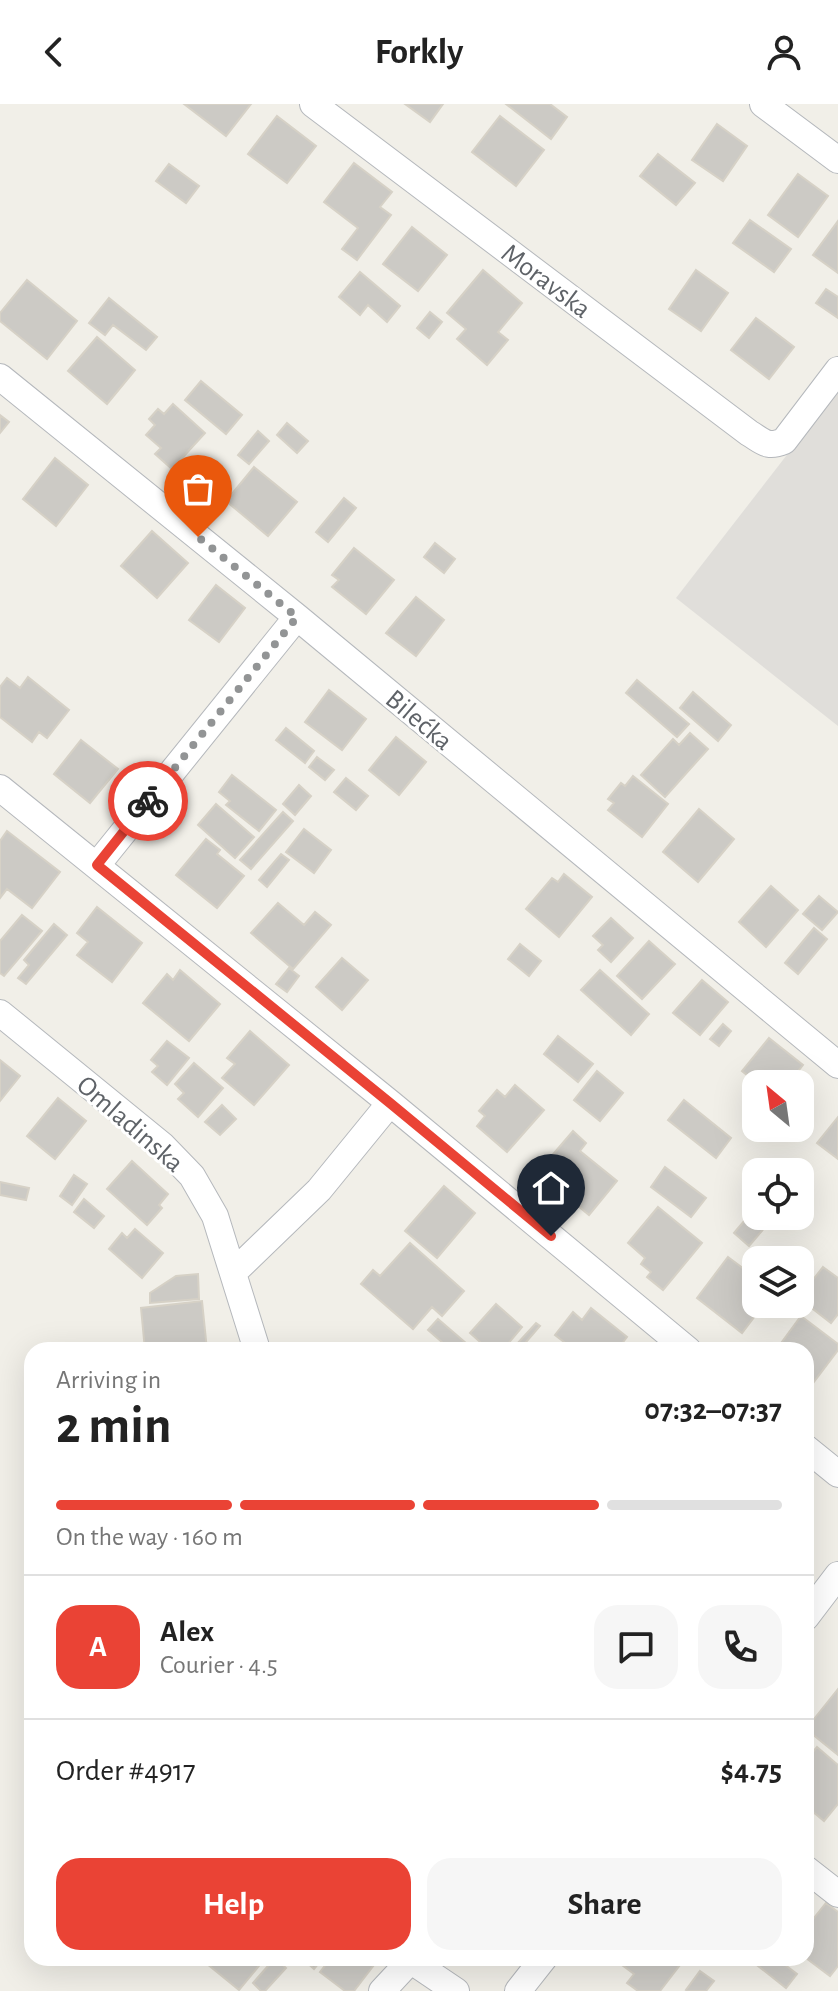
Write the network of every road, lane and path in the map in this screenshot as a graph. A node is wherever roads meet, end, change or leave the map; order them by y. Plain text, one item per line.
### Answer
1 (313, 104) edge
2 (763, 104) edge
3 (838, 160) edge
4 (838, 370) edge
5 (0, 377) edge
6 (297, 617) junction
7 (0, 788) edge
8 (97, 865) junction
9 (0, 1013) edge
10 (838, 1065) edge
11 (390, 1103) junction
12 (234, 1272) junction
13 (255, 1342) edge
14 (678, 1342) edge
15 (814, 1454) edge
16 (838, 1474) edge
17 (838, 1575) edge
18 (814, 1606) edge
19 (814, 1875) edge
20 (838, 1894) edge
21 (403, 1966) edge
22 (419, 1966) edge
23 (538, 1966) edge
24 (382, 1991) edge
25 (456, 1991) edge
26 (518, 1991) edge

1 - 4 street, Moravska
2 - 3 street
5 - 6 street, Bilećka
6 - 8 street
6 - 10 street, Bilećka
7 - 8 street
8 - 11 street
9 - 12 street, Omladinska
11 - 12 street
11 - 14 street
12 - 13 street, Omladinska
15 - 16 street
17 - 18 street
19 - 20 street
21 - 24 street
22 - 25 street
23 - 26 street

